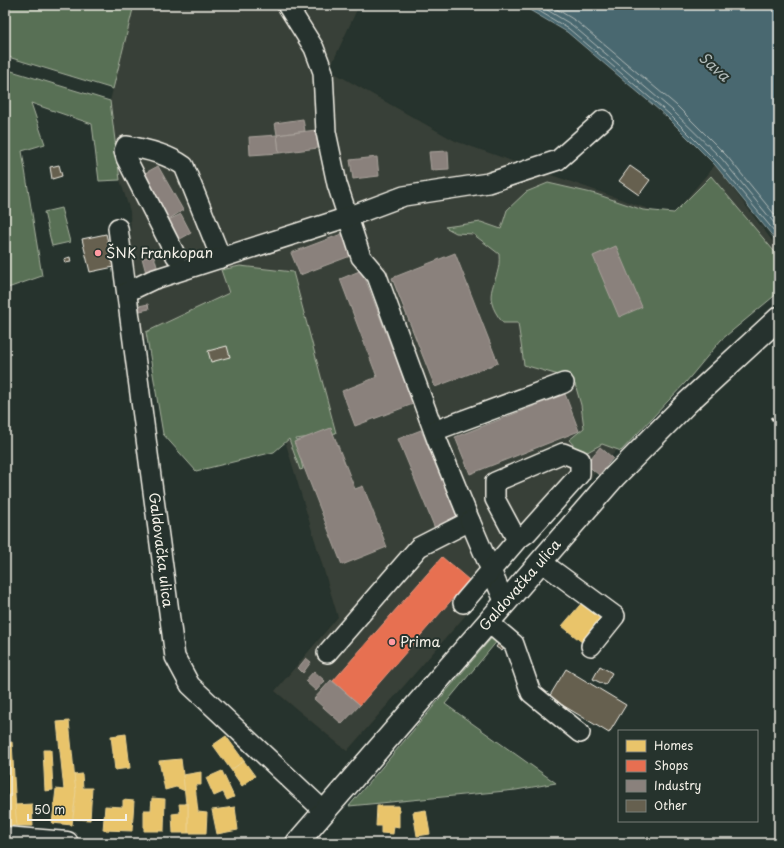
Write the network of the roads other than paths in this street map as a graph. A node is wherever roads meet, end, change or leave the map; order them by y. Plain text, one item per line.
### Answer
1 (287, 5) edge
2 (603, 120) dead end
3 (348, 217) junction
4 (118, 228) dead end
5 (176, 256) dead end
6 (221, 258) junction
7 (127, 292) junction
8 (779, 318) edge
9 (564, 383) dead end
10 (434, 431) junction
11 (470, 521) junction
12 (517, 540) junction
13 (540, 561) junction
14 (491, 571) junction
15 (464, 603) dead end
16 (505, 603) junction
17 (488, 622) junction
18 (591, 646) dead end
19 (327, 653) dead end
20 (580, 732) dead end
21 (325, 812) junction
22 (5, 838) edge
23 (67, 843) edge
24 (297, 843) edge

1 - 3 lane
2 - 3 lane
3 - 6 lane
3 - 10 lane
4 - 7 lane, Galdovačka ulica
5 - 6 lane
6 - 7 lane
7 - 21 lane, Galdovačka ulica
8 - 13 main road, Galdovačka ulica
9 - 10 lane
10 - 11 lane
11 - 14 lane
11 - 19 lane
12 - 12 lane
12 - 14 lane
13 - 16 main road, Galdovačka ulica
13 - 18 lane
14 - 15 lane
14 - 16 lane
16 - 17 main road, Galdovačka ulica
17 - 20 lane
17 - 21 main road, Galdovačka ulica
21 - 24 main road, Galdovačka ulica
22 - 23 main road

